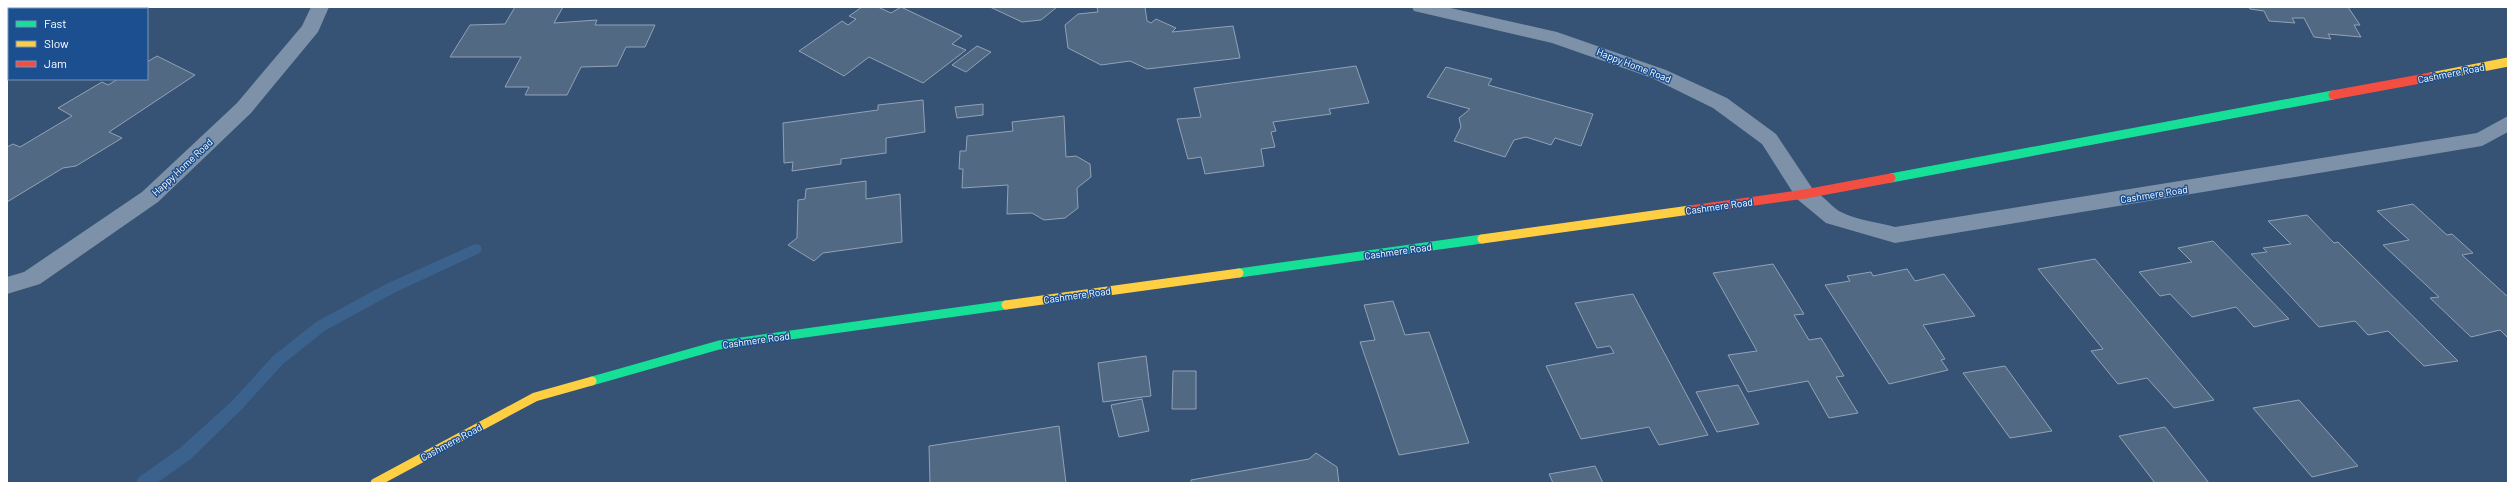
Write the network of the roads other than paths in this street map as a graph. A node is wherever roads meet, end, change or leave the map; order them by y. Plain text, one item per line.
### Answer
1 (320, 7) edge
2 (1421, 7) edge
3 (2508, 62) edge
4 (2508, 123) edge
5 (1805, 194) junction
6 (7, 286) edge
7 (375, 483) edge

1 - 6 street, Happy Home Road
2 - 5 street, Happy Home Road
3 - 5 street, Cashmere Road
4 - 5 street, Cashmere Road
5 - 7 street, Cashmere Road

